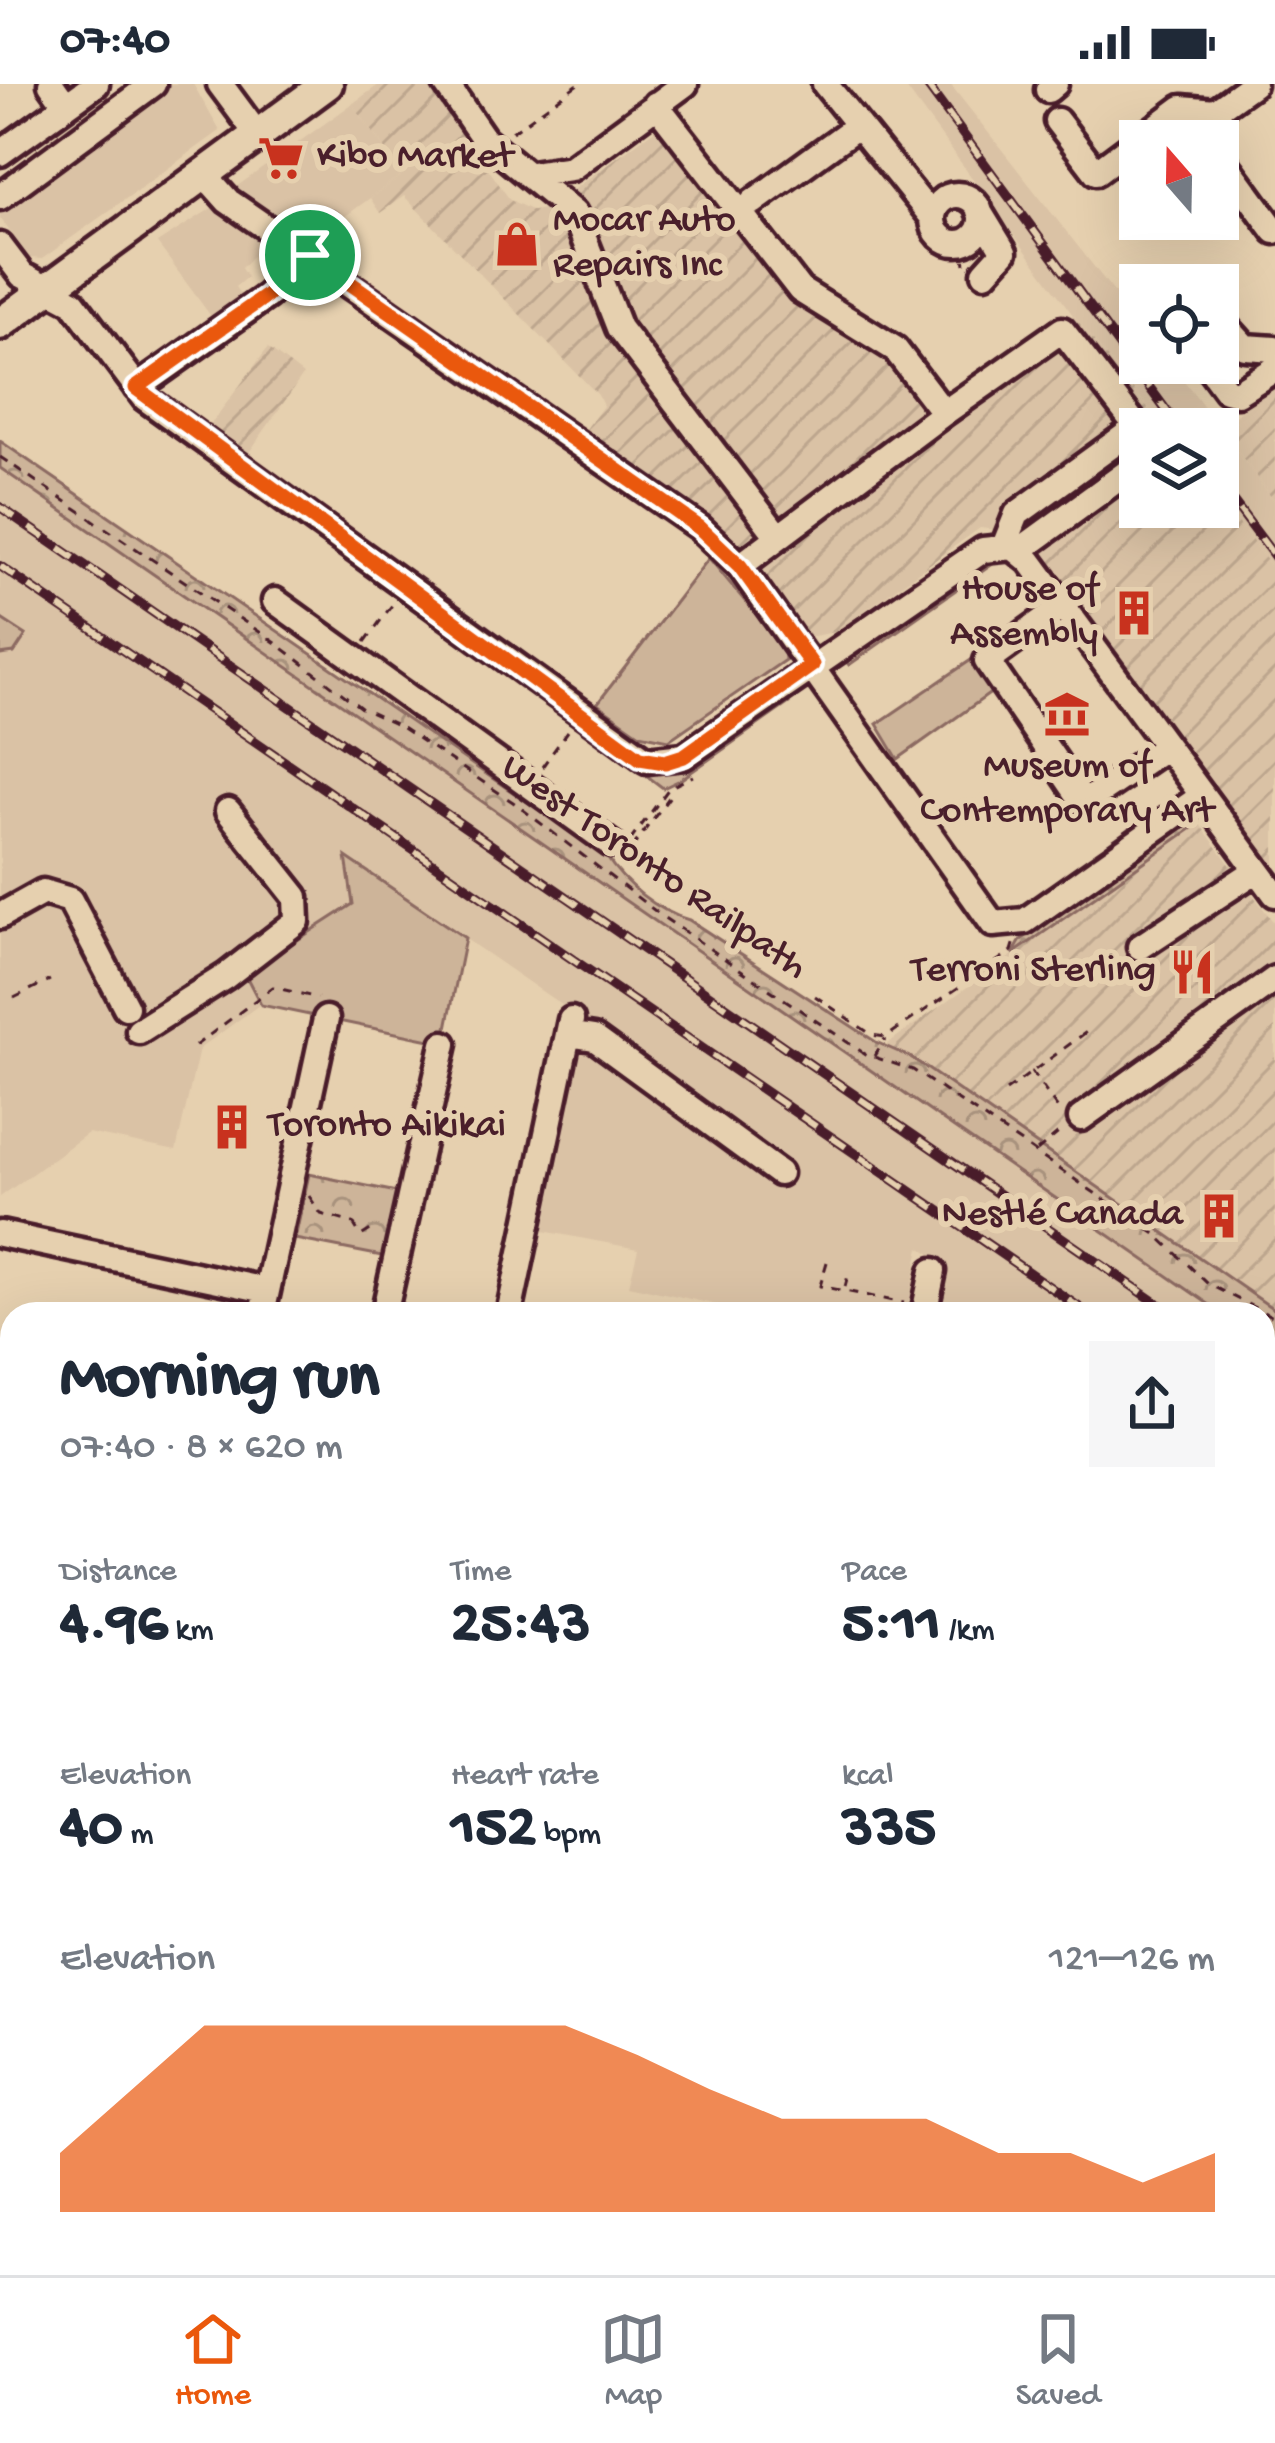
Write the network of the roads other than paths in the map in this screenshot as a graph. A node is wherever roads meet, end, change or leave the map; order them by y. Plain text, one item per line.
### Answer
1 (96, 84) edge
2 (153, 84) edge
3 (220, 84) edge
4 (327, 84) edge
5 (446, 84) edge
6 (686, 84) edge
7 (825, 84) edge
8 (1253, 84) edge
9 (58, 94) edge
10 (656, 104) junction
11 (1215, 110) junction
12 (1212, 120) edge
13 (1057, 121) dead end
14 (856, 127) junction
15 (257, 134) junction
16 (0, 153) edge
17 (205, 174) junction
18 (531, 174) junction
19 (1239, 182) edge
20 (0, 197) edge
21 (753, 202) dead end
22 (980, 211) junction
23 (933, 218) junction
24 (327, 225) dead end
25 (1275, 231) edge
26 (0, 246) edge
27 (305, 251) junction
28 (979, 270) road end
29 (46, 289) junction
30 (0, 324) edge
31 (1239, 340) edge
32 (1275, 349) edge
33 (1275, 369) edge
34 (1222, 384) edge
35 (136, 388) junction
36 (944, 413) junction
37 (1119, 477) edge
38 (777, 535) junction
39 (1012, 548) junction
40 (740, 566) junction
41 (275, 601) dead end
42 (1063, 606) junction
43 (812, 665) junction
44 (1166, 747) junction
45 (1202, 796) junction
46 (228, 811) dead end
47 (619, 849) road end
48 (1257, 870) junction
49 (1275, 894) edge
50 (0, 916) edge
51 (1140, 947) dead end
52 (1275, 979) edge
53 (126, 1007) dead end
54 (320, 1018) road end
55 (139, 1031) dead end
56 (444, 1044) dead end
57 (1069, 1114) road end
58 (779, 1173) dead end
59 (0, 1234) edge
60 (932, 1271) dead end
61 (264, 1302) edge
62 (387, 1302) edge
63 (512, 1302) edge
64 (926, 1302) edge

1 - 9 street
2 - 20 street
3 - 15 street
4 - 15 main road
5 - 18 street
6 - 10 street
7 - 14 street
8 - 11 street
9 - 16 street
10 - 18 street
10 - 36 street
11 - 12 street
11 - 13 street
14 - 21 street
14 - 23 street
15 - 17 main road
17 - 27 street
17 - 29 main road
18 - 38 street
19 - 25 street
22 - 23 street
22 - 23 street
22 - 28 street
24 - 27 street
26 - 29 street
27 - 35 street
27 - 40 street
29 - 30 main road
29 - 35 street
31 - 32 street
33 - 34 street
35 - 43 street
36 - 38 street
36 - 39 street
37 - 39 street
38 - 40 street
39 - 42 street
39 - 43 street
40 - 43 street
41 - 47 street
42 - 44 street
42 - 44 street
43 - 45 street
44 - 45 street
45 - 48 street
46 - 55 street
48 - 49 street
48 - 51 street
50 - 53 street
52 - 57 street
54 - 61 street
56 - 62 street
58 - 63 street
59 - 61 street
60 - 64 street

